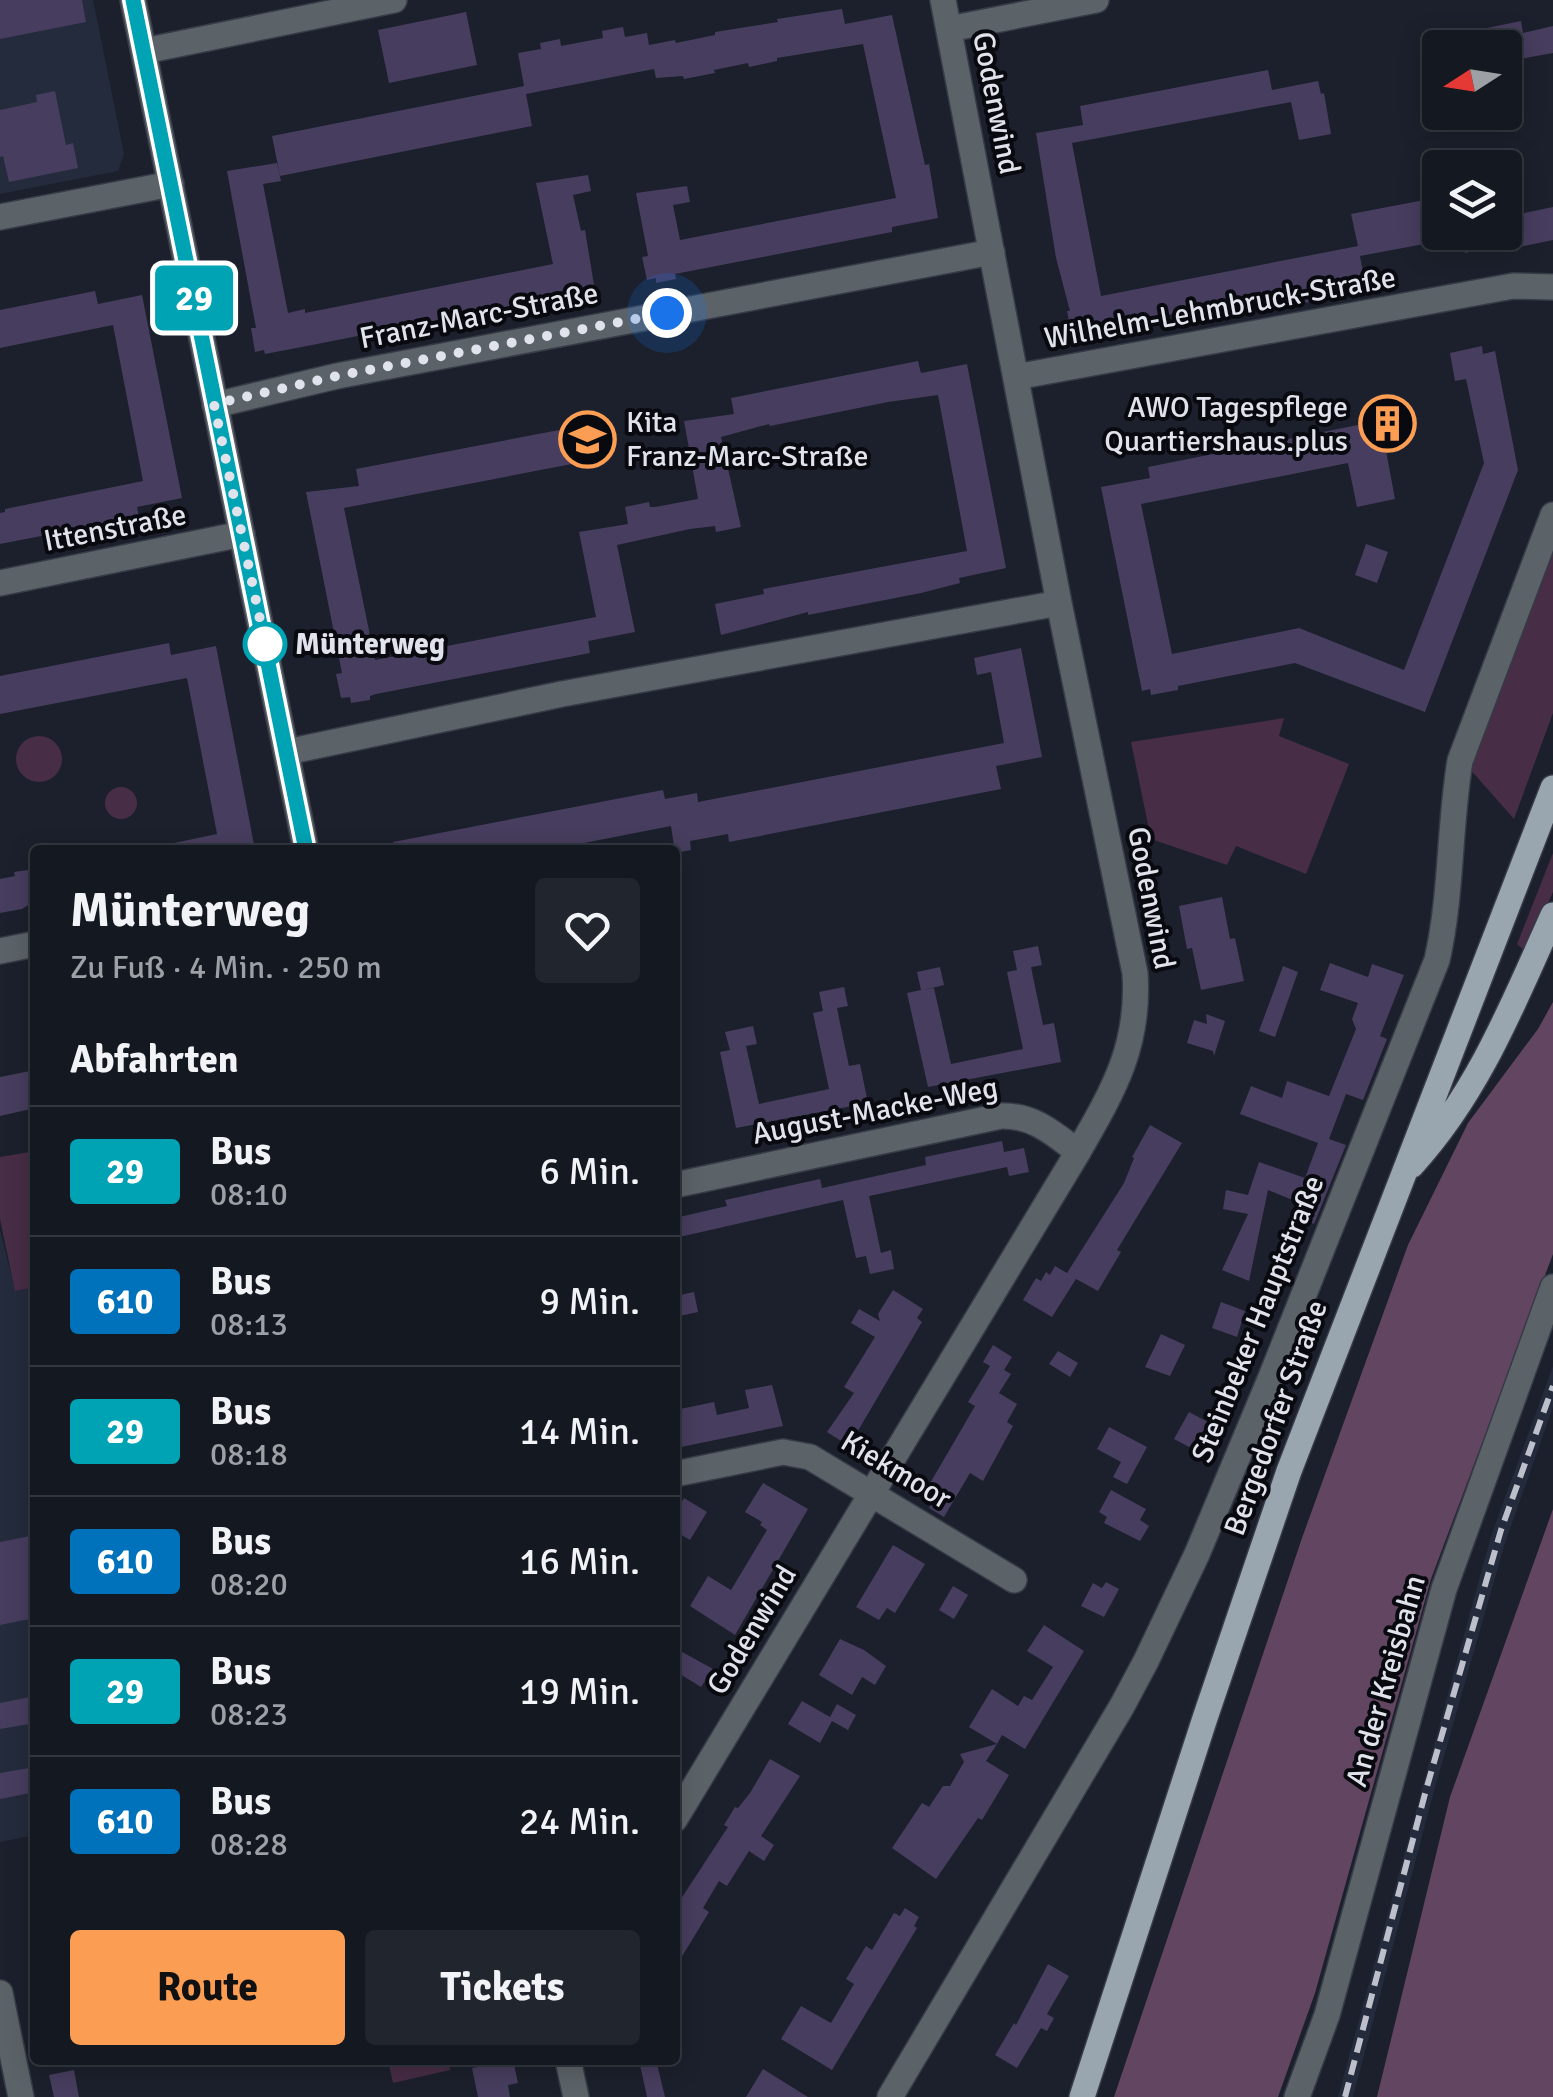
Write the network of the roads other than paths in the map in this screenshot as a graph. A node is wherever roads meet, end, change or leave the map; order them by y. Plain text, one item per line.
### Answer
1 (133, 0) edge
2 (394, 0) edge
3 (943, 0) edge
4 (1096, 0) edge
5 (949, 29) junction
6 (144, 50) junction
7 (172, 184) junction
8 (0, 217) edge
9 (992, 252) junction
10 (1553, 287) edge
11 (1016, 377) junction
12 (214, 404) junction
13 (1553, 515) edge
14 (242, 534) junction
15 (0, 583) edge
16 (1058, 603) junction
17 (287, 752) junction
18 (1553, 788) edge
19 (305, 845) edge
20 (1553, 916) edge
21 (30, 945) edge
22 (0, 951) edge
23 (1078, 1152) junction
24 (1402, 1176) junction
25 (680, 1184) edge
26 (1553, 1287) edge
27 (680, 1473) edge
28 (872, 1492) junction
29 (1014, 1580) dead end
30 (680, 1811) edge
31 (0, 1993) edge
32 (569, 2065) edge
33 (1083, 2091) edge
34 (21, 2097) edge
35 (576, 2097) edge
36 (890, 2097) edge
37 (1297, 2097) edge

1 - 6 street
2 - 6 street
3 - 5 street, Godenwind
4 - 5 street
5 - 9 street, Godenwind
6 - 7 street
7 - 8 street
7 - 12 street
9 - 11 street, Godenwind
9 - 12 street, Franz-Marc-Straße
10 - 11 street, Wilhelm-Lehmbruck-Straße
11 - 16 street, Godenwind
12 - 14 street
13 - 36 street, Steinbeker Hauptstraße
14 - 15 street, Ittenstraße
14 - 17 street
16 - 17 street
16 - 23 street, Godenwind
17 - 19 street
18 - 24 main road, Bergedorfer Straße
20 - 24 main road
21 - 22 street
23 - 25 street, August-Macke-Weg
23 - 28 street, Godenwind
24 - 33 main road, Bergedorfer Straße
26 - 37 street, An der Kreisbahn
27 - 28 street, Kiekmoor
28 - 29 street, Kiekmoor
28 - 30 street, Godenwind
31 - 34 street
32 - 35 street

